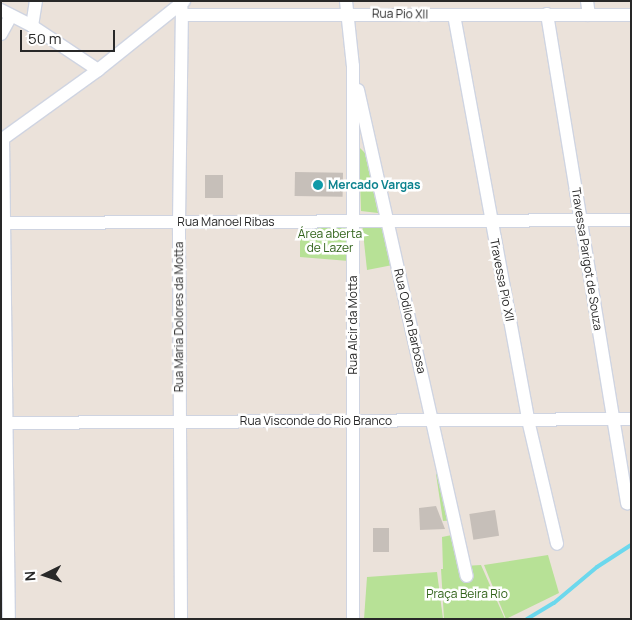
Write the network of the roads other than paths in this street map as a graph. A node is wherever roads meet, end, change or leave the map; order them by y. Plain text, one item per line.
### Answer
1 (36, 1) edge
2 (587, 1) edge
3 (182, 6) edge
4 (347, 8) edge
5 (6, 13) edge
6 (547, 14) junction
7 (589, 14) junction
8 (454, 15) junction
9 (631, 15) edge
10 (32, 26) junction
11 (1, 34) edge
12 (353, 66) junction
13 (98, 70) junction
14 (2, 140) edge
15 (491, 220) junction
16 (580, 220) junction
17 (631, 220) edge
18 (353, 221) junction
19 (388, 221) junction
20 (179, 222) junction
21 (3, 223) edge
22 (631, 419) edge
23 (528, 420) junction
24 (613, 420) junction
25 (353, 421) junction
26 (432, 421) junction
27 (179, 422) junction
28 (4, 423) edge
29 (627, 504) dead end
30 (557, 544) dead end
31 (467, 576) dead end
32 (9, 619) edge
33 (181, 619) edge
34 (353, 619) edge

1 - 10 street
2 - 7 street
3 - 4 street, Rua Pio XII
3 - 13 street
3 - 20 street, Rua Maria Dolores da Motta
4 - 8 street, Rua Pio XII
4 - 12 street, Rua Alcir da Motta
5 - 10 street
5 - 11 street
6 - 7 street, Rua Pio XII
6 - 8 street, Rua Pio XII
6 - 16 street, Travessa Parigot de Souza
7 - 9 street, Rua Pio XII
8 - 15 street, Travessa Pio XII
10 - 13 street
12 - 18 street, Rua Alcir da Motta
12 - 19 street, Rua Odilon Barbosa
13 - 14 street
14 - 21 street
15 - 16 street, Rua Manoel Ribas
15 - 19 street, Rua Manoel Ribas
15 - 23 street, Travessa Pio XII
16 - 17 street, Rua Manoel Ribas
16 - 24 street, Travessa Parigot de Souza
18 - 19 street, Rua Manoel Ribas
18 - 20 street, Rua Manoel Ribas
18 - 25 street, Rua Alcir da Motta
19 - 26 street, Rua Odilon Barbosa
20 - 21 street, Rua Manoel Ribas
20 - 27 street, Rua Maria Dolores da Motta
21 - 28 street
22 - 24 street, Rua Visconde do Rio Branco
23 - 24 street, Rua Visconde do Rio Branco
23 - 26 street, Rua Visconde do Rio Branco
23 - 30 street, Travessa Pio XII
24 - 29 street, Travessa Parigot de Souza
25 - 26 street, Rua Visconde do Rio Branco
25 - 27 street, Rua Visconde do Rio Branco
25 - 34 street, Rua Alcir da Motta
26 - 31 street, Rua Odilon Barbosa
27 - 28 street, Rua Visconde do Rio Branco
27 - 33 street, Rua Maria Dolores da Motta
28 - 32 street

